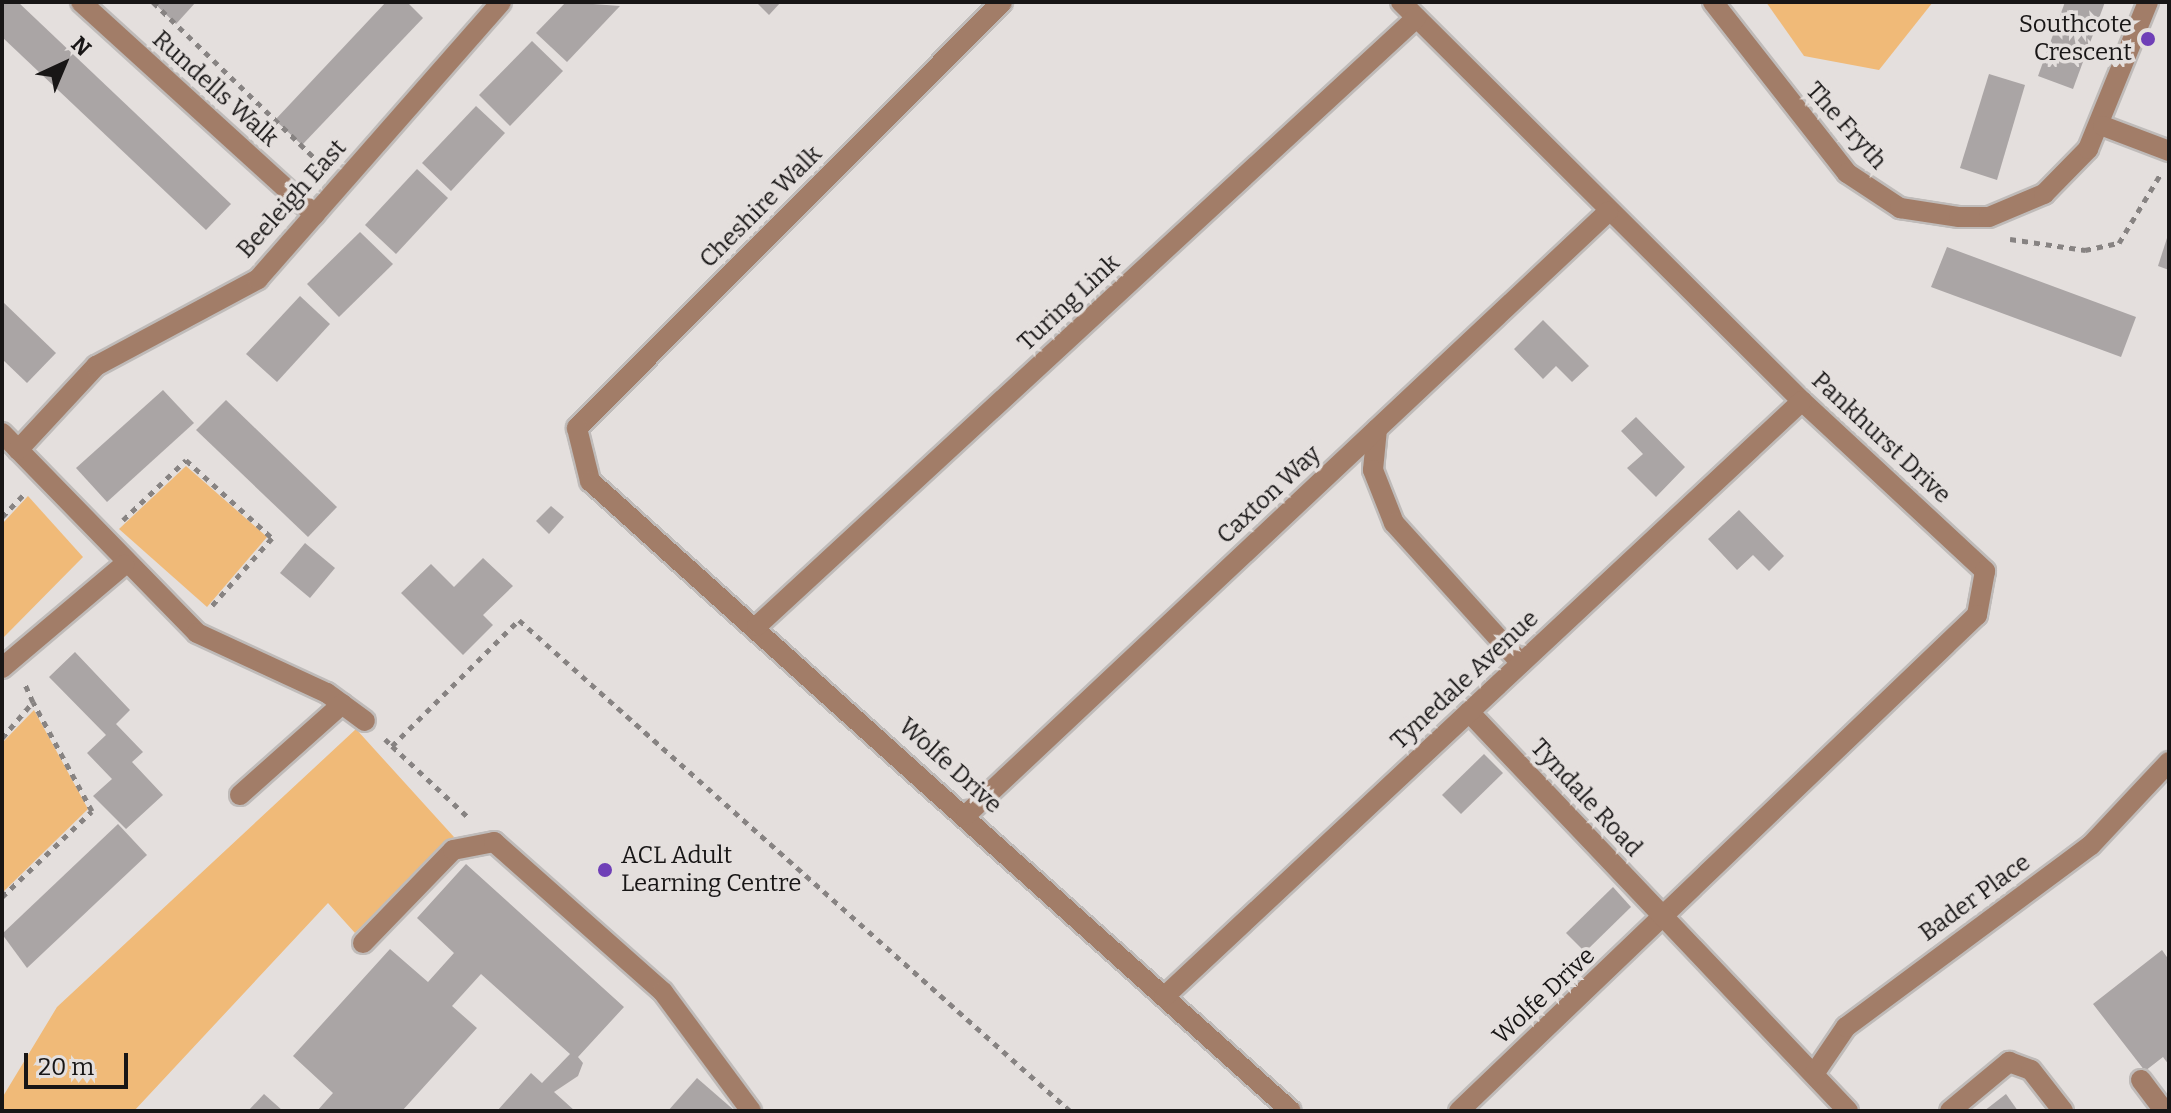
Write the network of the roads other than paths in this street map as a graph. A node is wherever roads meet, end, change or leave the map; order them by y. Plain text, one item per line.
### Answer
1 (81, 2) edge
2 (501, 2) edge
3 (1002, 2) edge
4 (1401, 2) edge
5 (1713, 2) edge
6 (2148, 2) edge
7 (1416, 18) junction
8 (2103, 126) junction
9 (2169, 151) edge
10 (1608, 212) junction
11 (315, 215) junction
12 (1802, 401) junction
13 (1377, 429) junction
14 (2, 433) edge
15 (18, 450) junction
16 (588, 454) joint
17 (124, 565) junction
18 (757, 626) junction
19 (1521, 663) junction
20 (12, 668) edge
21 (342, 704) junction
22 (1469, 712) junction
23 (365, 721) road end
24 (2169, 762) edge
25 (240, 795) dead end
26 (966, 815) junction
27 (1665, 920) junction
28 (363, 943) dead end
29 (1164, 997) junction
30 (1814, 1074) junction
31 (2141, 1080) dead end
32 (751, 1111) edge
33 (1291, 1111) edge
34 (1459, 1111) edge
35 (1848, 1111) edge
36 (1950, 1111) edge
37 (2063, 1111) edge
38 (2164, 1111) edge

1 - 11 street, Rundells Walk
2 - 11 street, Beeleigh East
3 - 16 street, Cheshire Walk
4 - 7 street, Pankhurst Drive
5 - 8 street, The Fryth
6 - 8 street, The Fryth
7 - 10 street, Pankhurst Drive
7 - 18 street, Turing Link
8 - 9 street
10 - 12 street, Pankhurst Drive
10 - 13 street, Caxton Way
11 - 15 street, Beeleigh East
12 - 19 street, Tynedale Avenue
12 - 27 street, Pankhurst Drive
13 - 19 street
13 - 26 street, Caxton Way
14 - 15 street
15 - 17 street
16 - 18 street, Wolfe Drive
17 - 20 street
17 - 21 street
18 - 26 street, Wolfe Drive
19 - 22 street, Tynedale Avenue
21 - 23 street
21 - 25 street
22 - 27 street, Tyndale Road
22 - 29 street, Tynedale Avenue
24 - 30 street, Bader Place
26 - 29 street, Wolfe Drive
27 - 30 street, Tyndale Road
27 - 34 street, Wolfe Drive
28 - 32 street
29 - 33 street, Wolfe Drive
30 - 35 street, Tyndale Road
31 - 38 street
36 - 37 street

